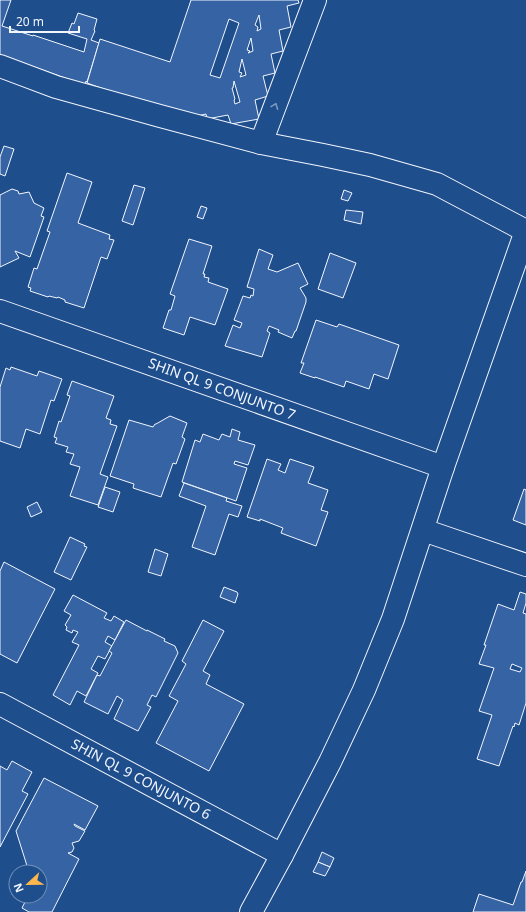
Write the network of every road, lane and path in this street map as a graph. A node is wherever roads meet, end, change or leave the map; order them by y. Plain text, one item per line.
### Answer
1 (315, 0) edge
2 (0, 66) edge
3 (261, 143) junction
4 (526, 231) edge
5 (0, 311) edge
6 (443, 467) junction
7 (423, 530) junction
8 (526, 565) edge
9 (0, 704) edge
10 (282, 855) junction
11 (250, 912) edge

3 -> 1 street
2 - 3 street
3 - 4 street
4 - 6 street
5 - 6 street, SHIN QL 9 CONJUNTO 7
6 - 7 street
7 - 8 street
7 - 10 street
9 - 10 street, SHIN QL 9 CONJUNTO 6
10 - 11 street

